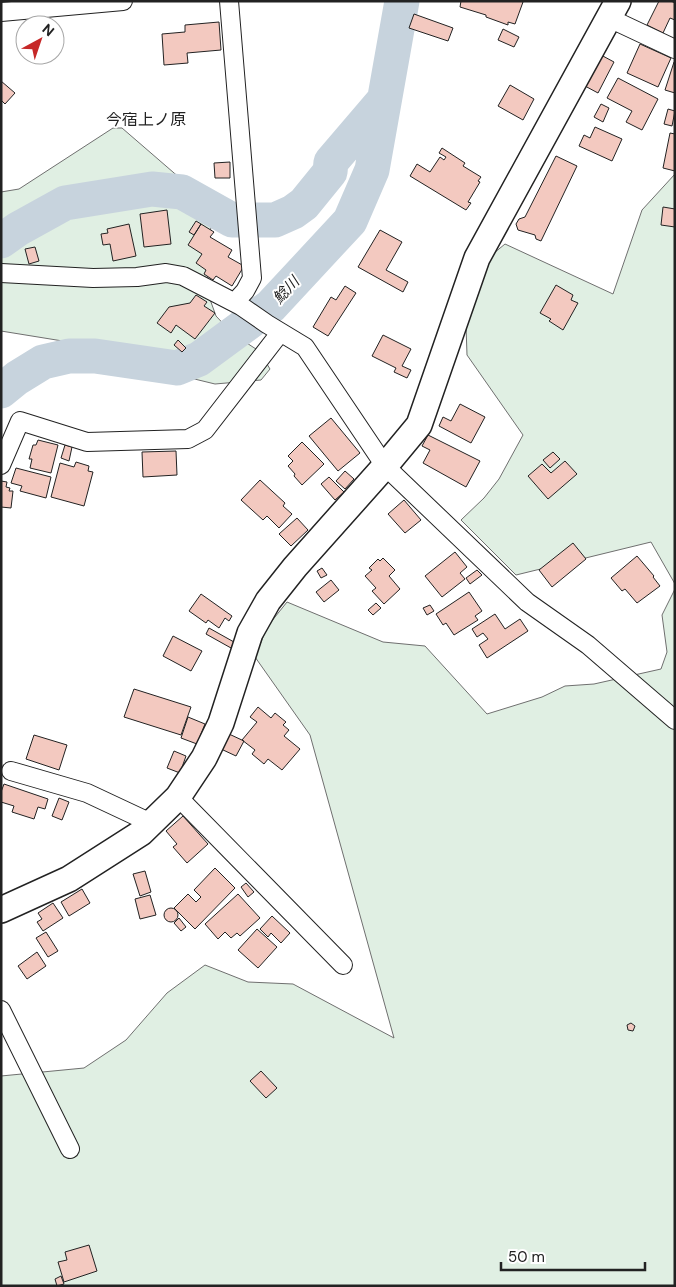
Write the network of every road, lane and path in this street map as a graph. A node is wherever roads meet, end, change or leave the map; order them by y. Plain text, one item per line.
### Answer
1 (123, 1) edge
2 (229, 1) edge
3 (614, 9) edge
4 (1, 12) edge
5 (675, 48) edge
6 (1, 273) edge
7 (238, 304) junction
8 (273, 329) junction
9 (1, 465) edge
10 (385, 466) junction
11 (675, 720) edge
12 (11, 771) dead end
13 (178, 797) junction
14 (151, 823) junction
15 (1, 910) edge
16 (343, 965) dead end
17 (1, 1010) edge
18 (70, 1149) dead end

1 - 4 street
2 - 7 street
3 - 5 street
3 - 10 street
6 - 7 street
7 - 8 street
8 - 9 street
8 - 10 street
10 - 11 street
10 - 13 street
12 - 14 street
13 - 14 street
13 - 16 street
14 - 15 street
17 - 18 street

